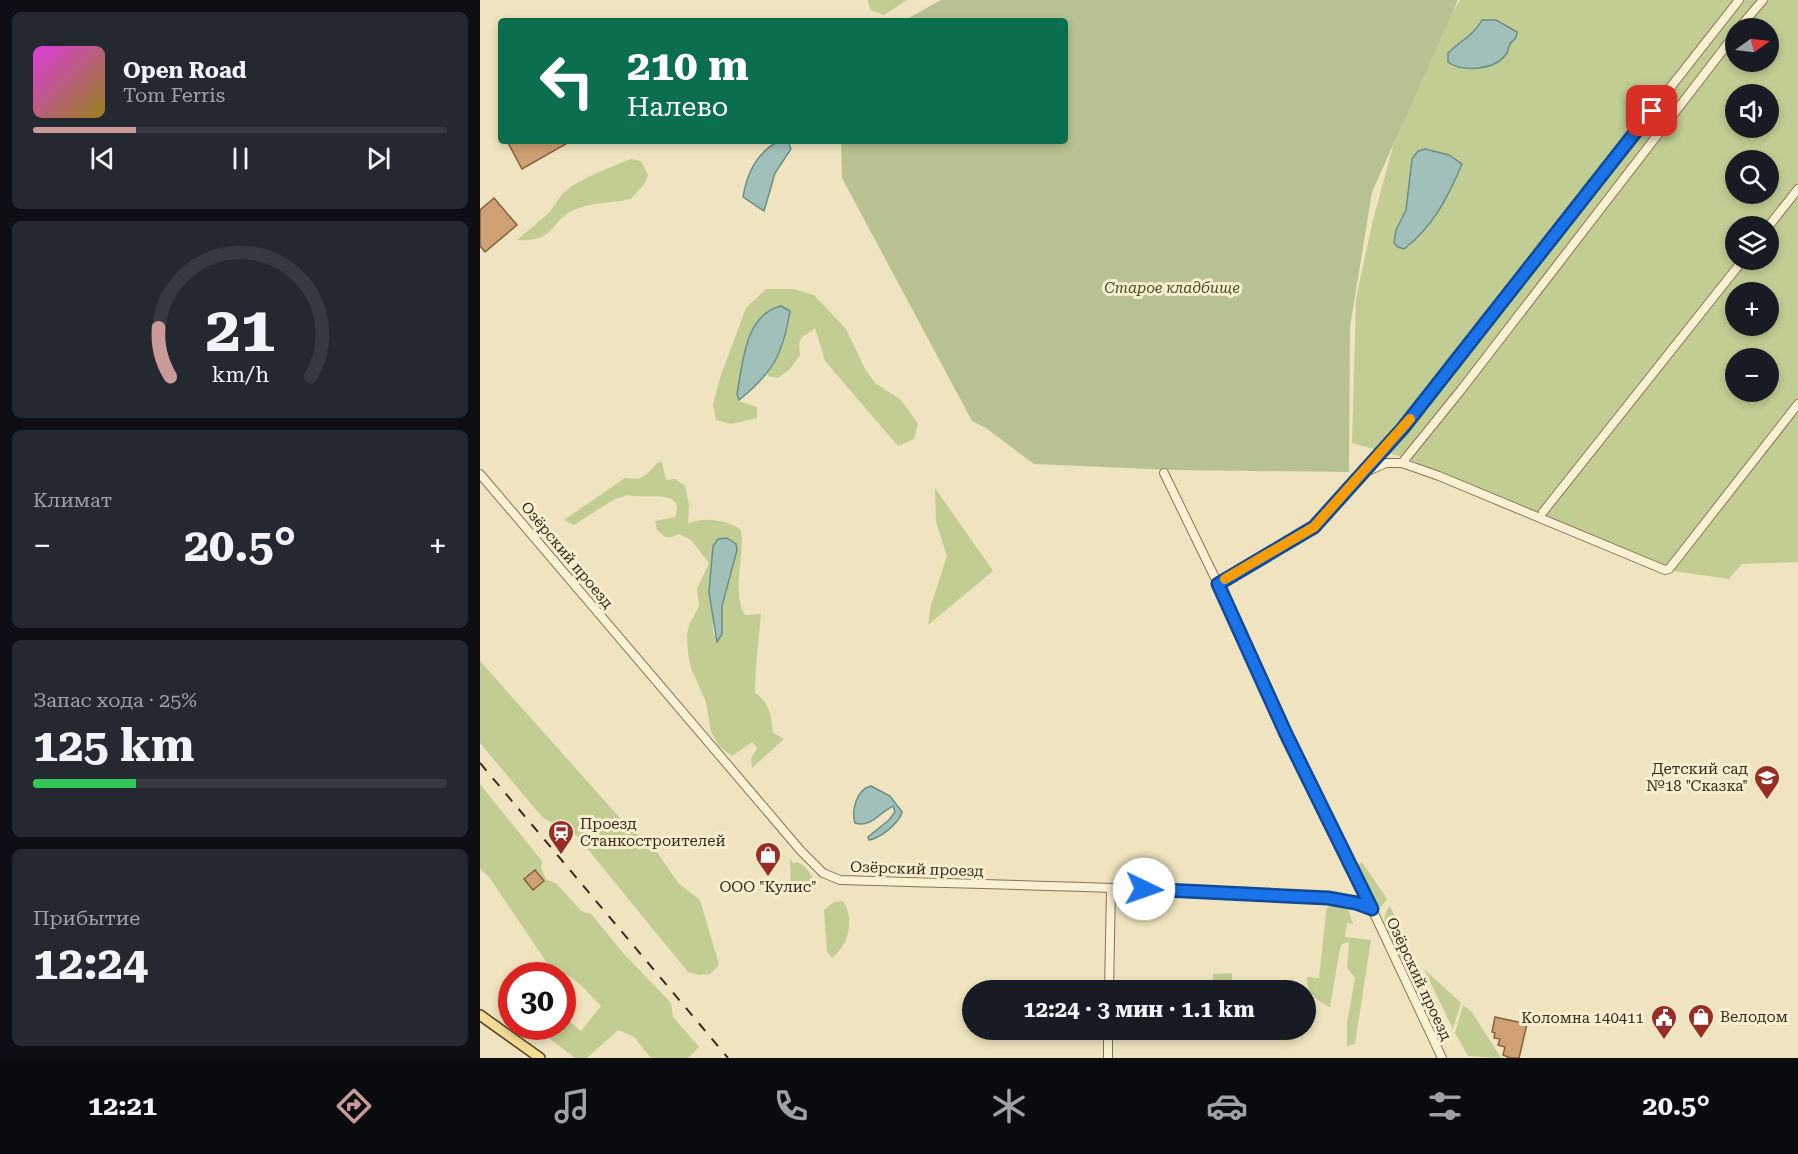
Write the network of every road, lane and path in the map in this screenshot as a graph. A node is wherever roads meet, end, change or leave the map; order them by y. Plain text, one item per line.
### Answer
1 (1739, 0) edge
2 (1763, 0) edge
3 (1748, 18) edge
4 (1725, 47) edge
5 (1798, 189) edge
6 (1777, 216) edge
7 (1735, 270) edge
8 (1798, 404) edge
9 (1402, 463) junction
10 (1164, 473) dead end
11 (480, 474) edge
12 (1361, 474) junction
13 (1543, 512) dead end
14 (1218, 584) junction
15 (1111, 888) junction
16 (1372, 909) junction
17 (1109, 980) edge
18 (480, 1015) edge
19 (1108, 1040) edge
20 (540, 1058) edge
21 (1108, 1058) edge
22 (1442, 1058) edge

1 - 12 street
2 - 3 street
4 - 9 street
5 - 6 street
7 - 13 street
8 - 9 street
9 - 12 street
10 - 14 street
11 - 15 street, Озёрский проезд
12 - 14 street
14 - 16 street
15 - 16 street, Озёрский проезд
15 - 17 street
16 - 22 street, Озёрский проезд
18 - 20 main road
19 - 21 street

